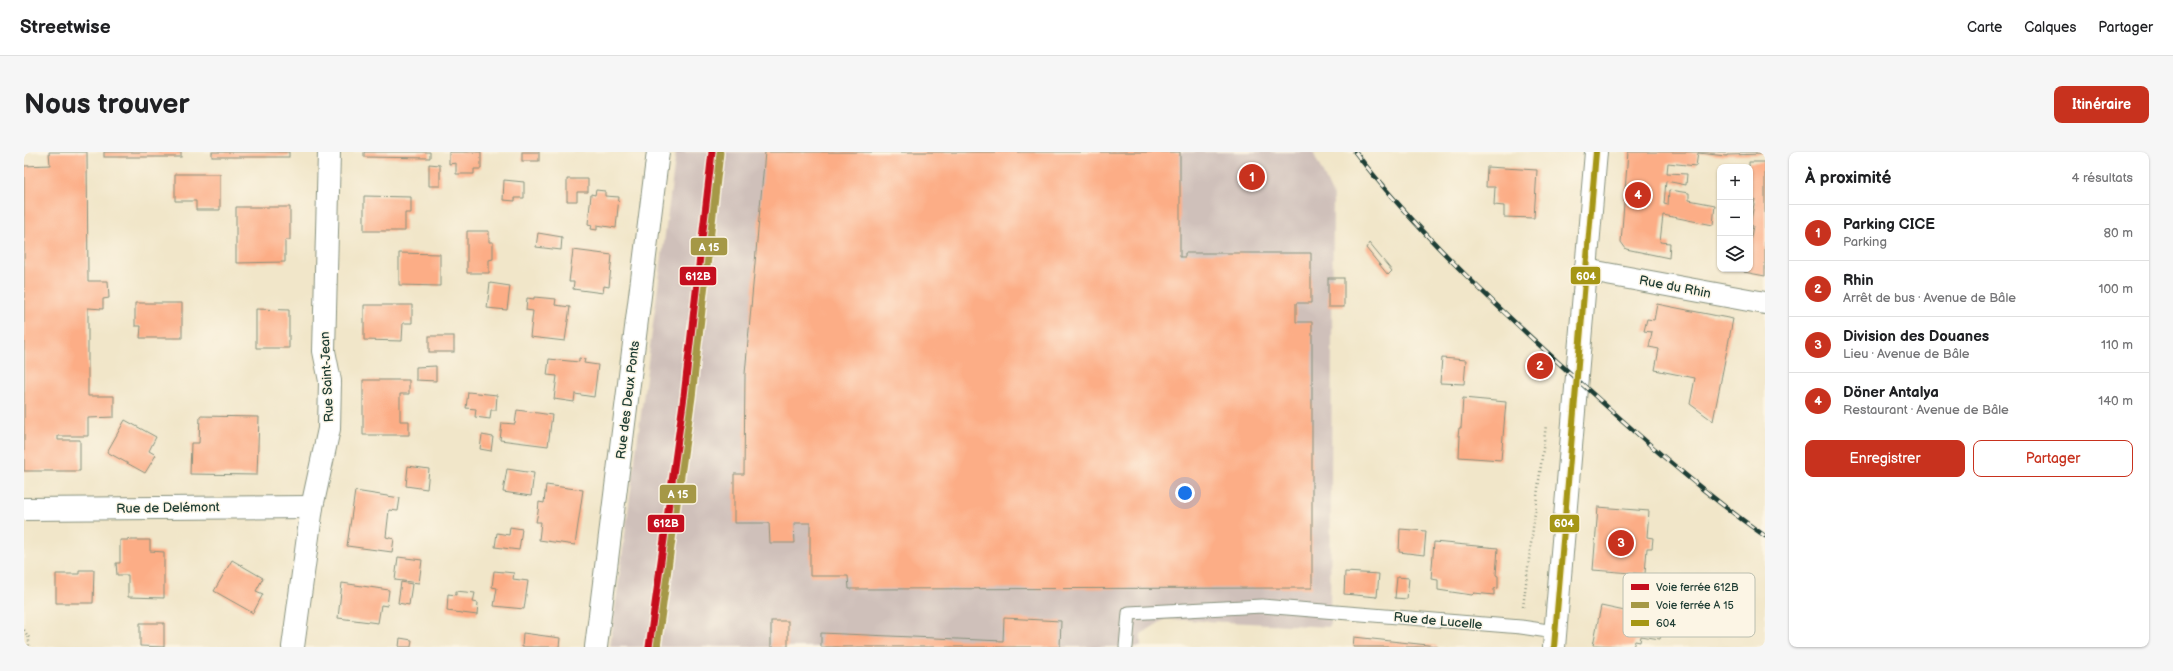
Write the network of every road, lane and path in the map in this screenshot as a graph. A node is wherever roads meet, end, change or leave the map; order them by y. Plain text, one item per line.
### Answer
1 (329, 152) edge
2 (658, 152) edge
3 (1595, 152) edge
4 (1585, 270) junction
5 (1765, 303) edge
6 (1547, 417) dead end
7 (312, 507) junction
8 (24, 509) edge
9 (1521, 627) junction
10 (24, 630) edge
11 (1554, 640) edge
12 (29, 647) edge
13 (293, 647) edge
14 (596, 647) edge
15 (1126, 647) edge

1 - 7 street, Rue Saint-Jean
2 - 14 street, Rue des Deux Ponts
3 - 4 street
4 - 5 street, Rue du Rhin
4 - 11 street
6 - 9 path
7 - 8 street, Rue de Delémont
7 - 13 street, Rue Saint-Jean
9 - 11 lane, Rue de Lucelle
9 - 15 lane, Rue de Lucelle
10 - 12 path

